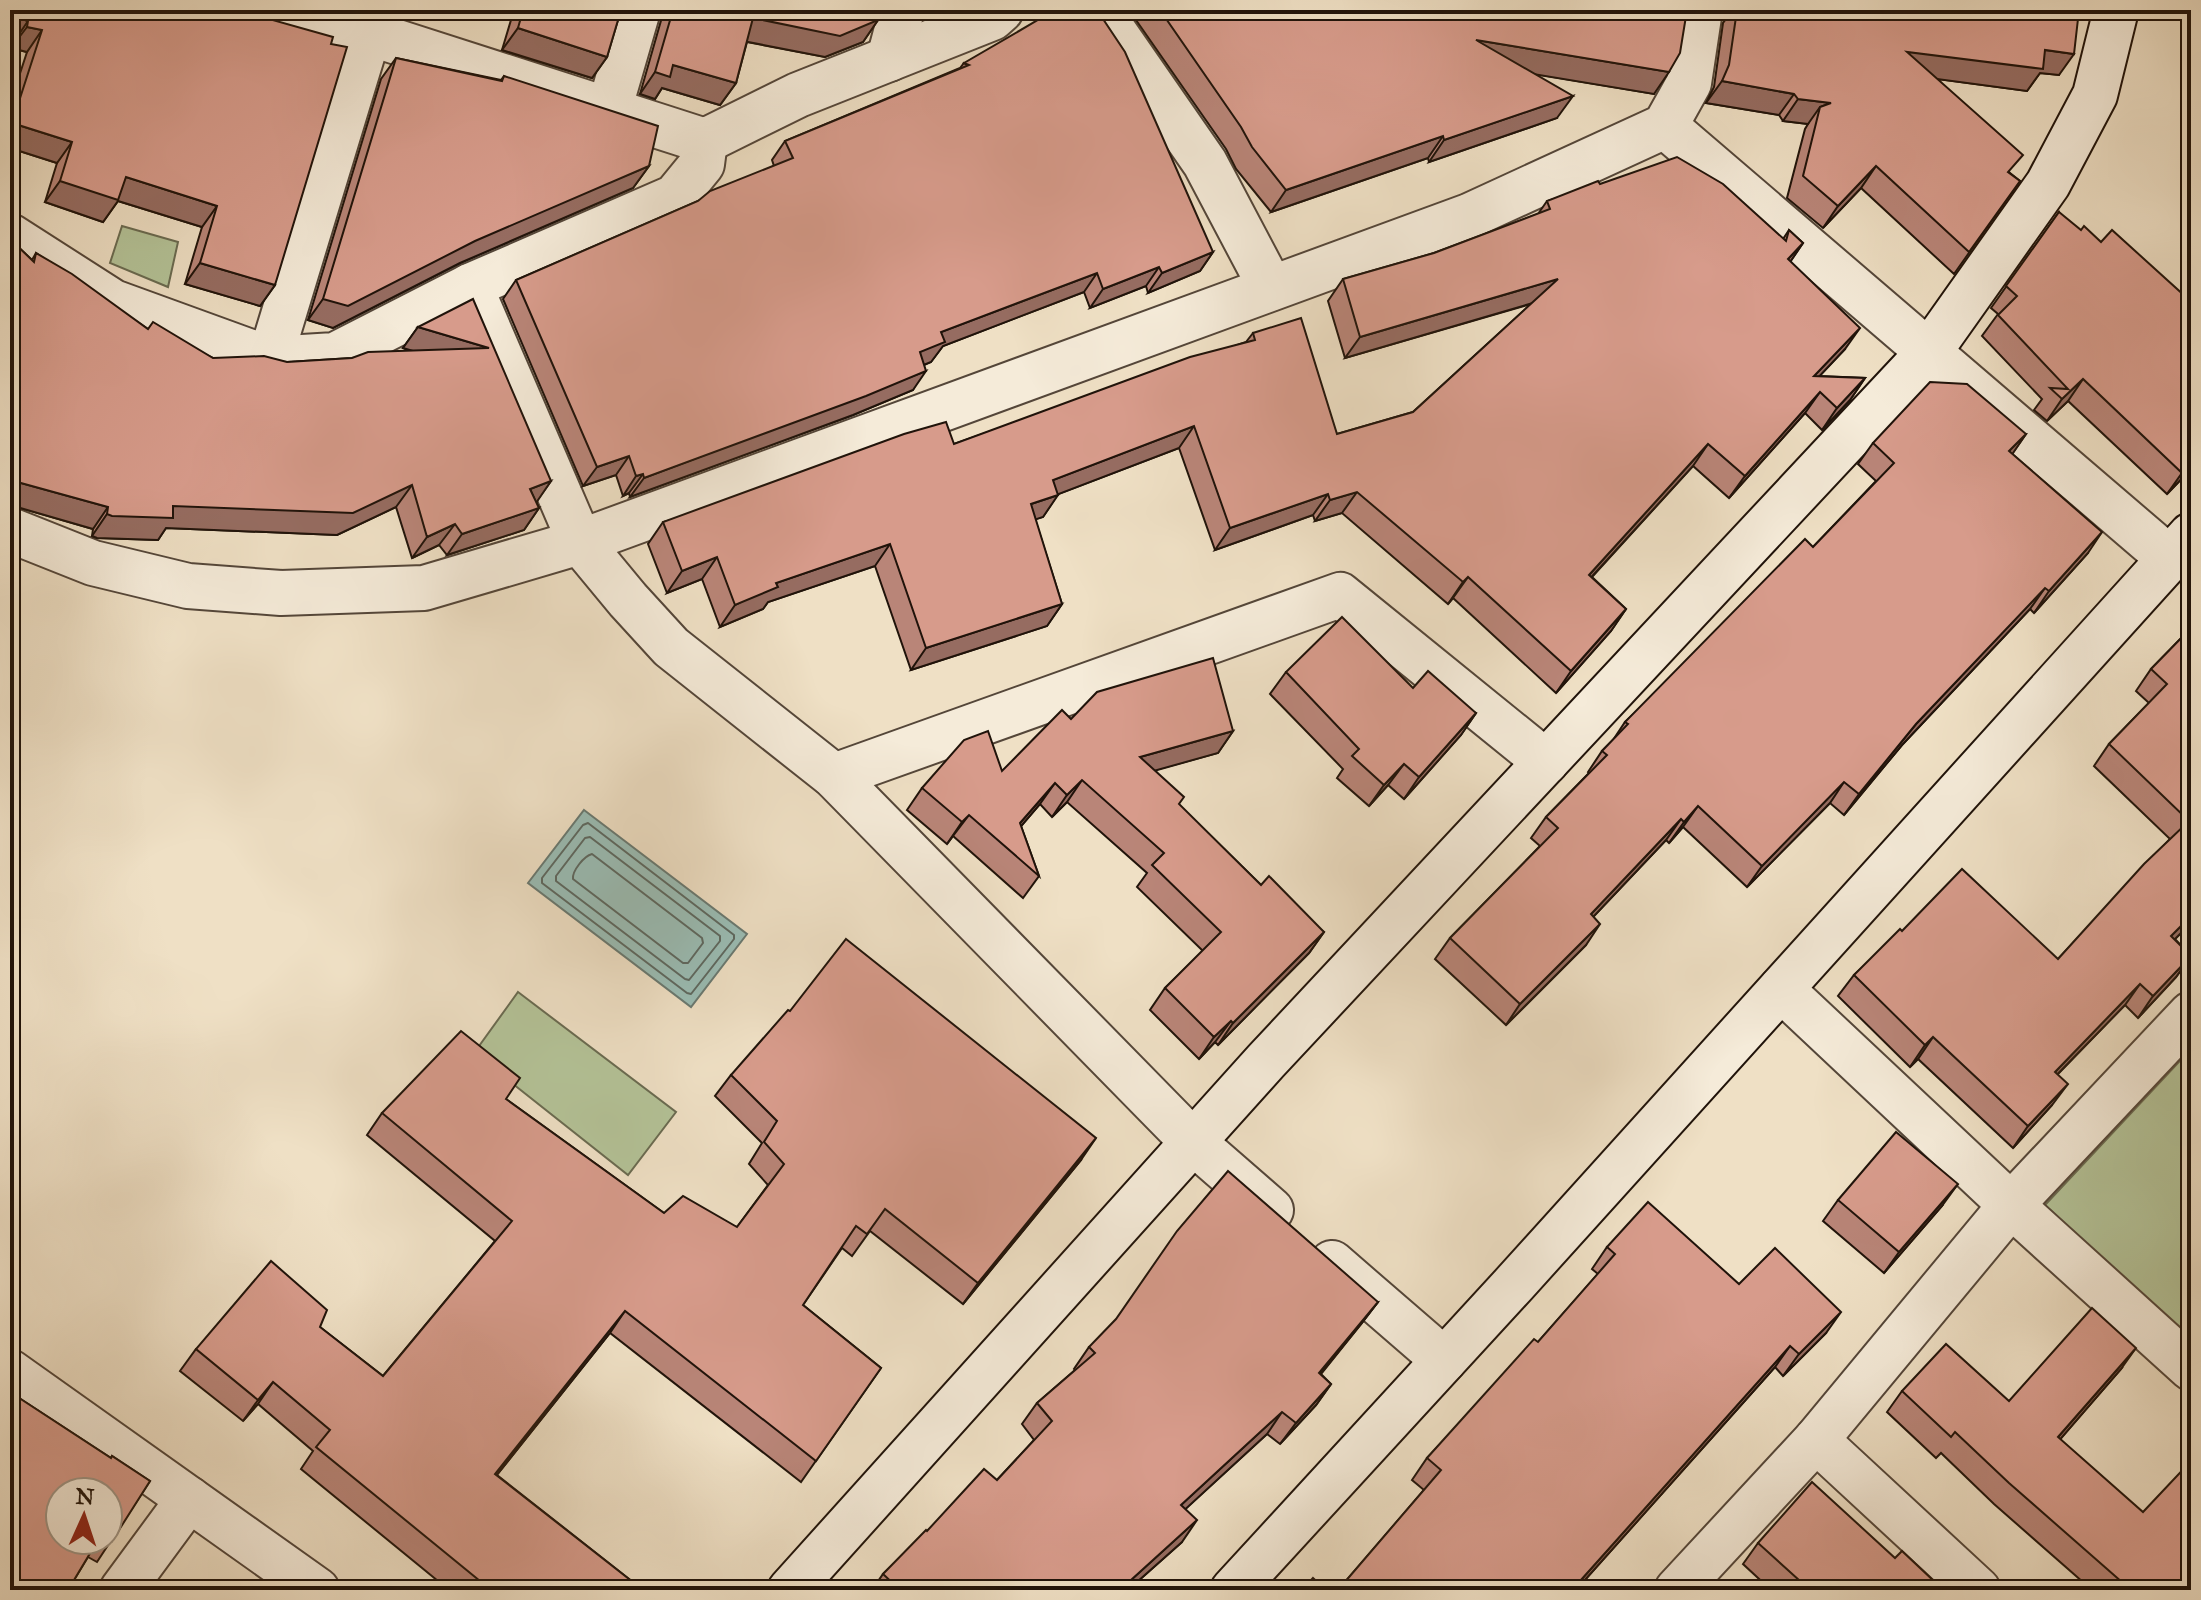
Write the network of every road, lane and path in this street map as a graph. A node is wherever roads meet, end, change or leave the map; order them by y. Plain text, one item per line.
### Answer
1 (287, 10) edge
2 (638, 10) edge
3 (902, 10) edge
4 (1001, 10) edge
5 (1099, 10) edge
6 (1700, 10) edge
7 (2116, 10) edge
8 (373, 21) edge
9 (889, 59) junction
10 (609, 110) junction
11 (1665, 126) junction
12 (705, 141) junction
13 (10, 236) edge
14 (470, 286) junction
15 (1271, 288) junction
16 (1929, 352) junction
17 (270, 359) junction
18 (10, 530) edge
19 (580, 542) junction
20 (2181, 547) edge
21 (1546, 762) junction
22 (834, 776) junction
23 (1781, 989) junction
24 (2191, 1014) edge
25 (1193, 1142) junction
26 (2011, 1205) junction
27 (1444, 1360) junction
28 (2191, 1368) edge
29 (10, 1372) edge
30 (1816, 1440) junction
31 (189, 1499) junction
32 (122, 1590) edge
33 (317, 1590) edge
34 (790, 1590) edge
35 (1233, 1590) edge
36 (1677, 1590) edge
37 (1978, 1590) edge

1 - 8 street
2 - 10 street
3 - 9 street
4 - 9 street
5 - 15 street
6 - 11 street
7 - 16 street
8 - 10 street
8 - 17 street
9 - 12 street
10 - 12 street
11 - 15 street
11 - 16 street
12 - 14 street
13 - 17 street
14 - 17 street
14 - 19 street
15 - 19 street
16 - 20 street
16 - 21 street
18 - 19 street
19 - 22 street
20 - 23 street
21 - 22 street
21 - 25 street
22 - 25 street
23 - 26 street
23 - 27 street
24 - 26 street
25 - 27 street
25 - 34 street
26 - 28 street
26 - 30 street
27 - 35 street
29 - 31 street
30 - 36 street
30 - 37 street
31 - 32 street
31 - 33 street

